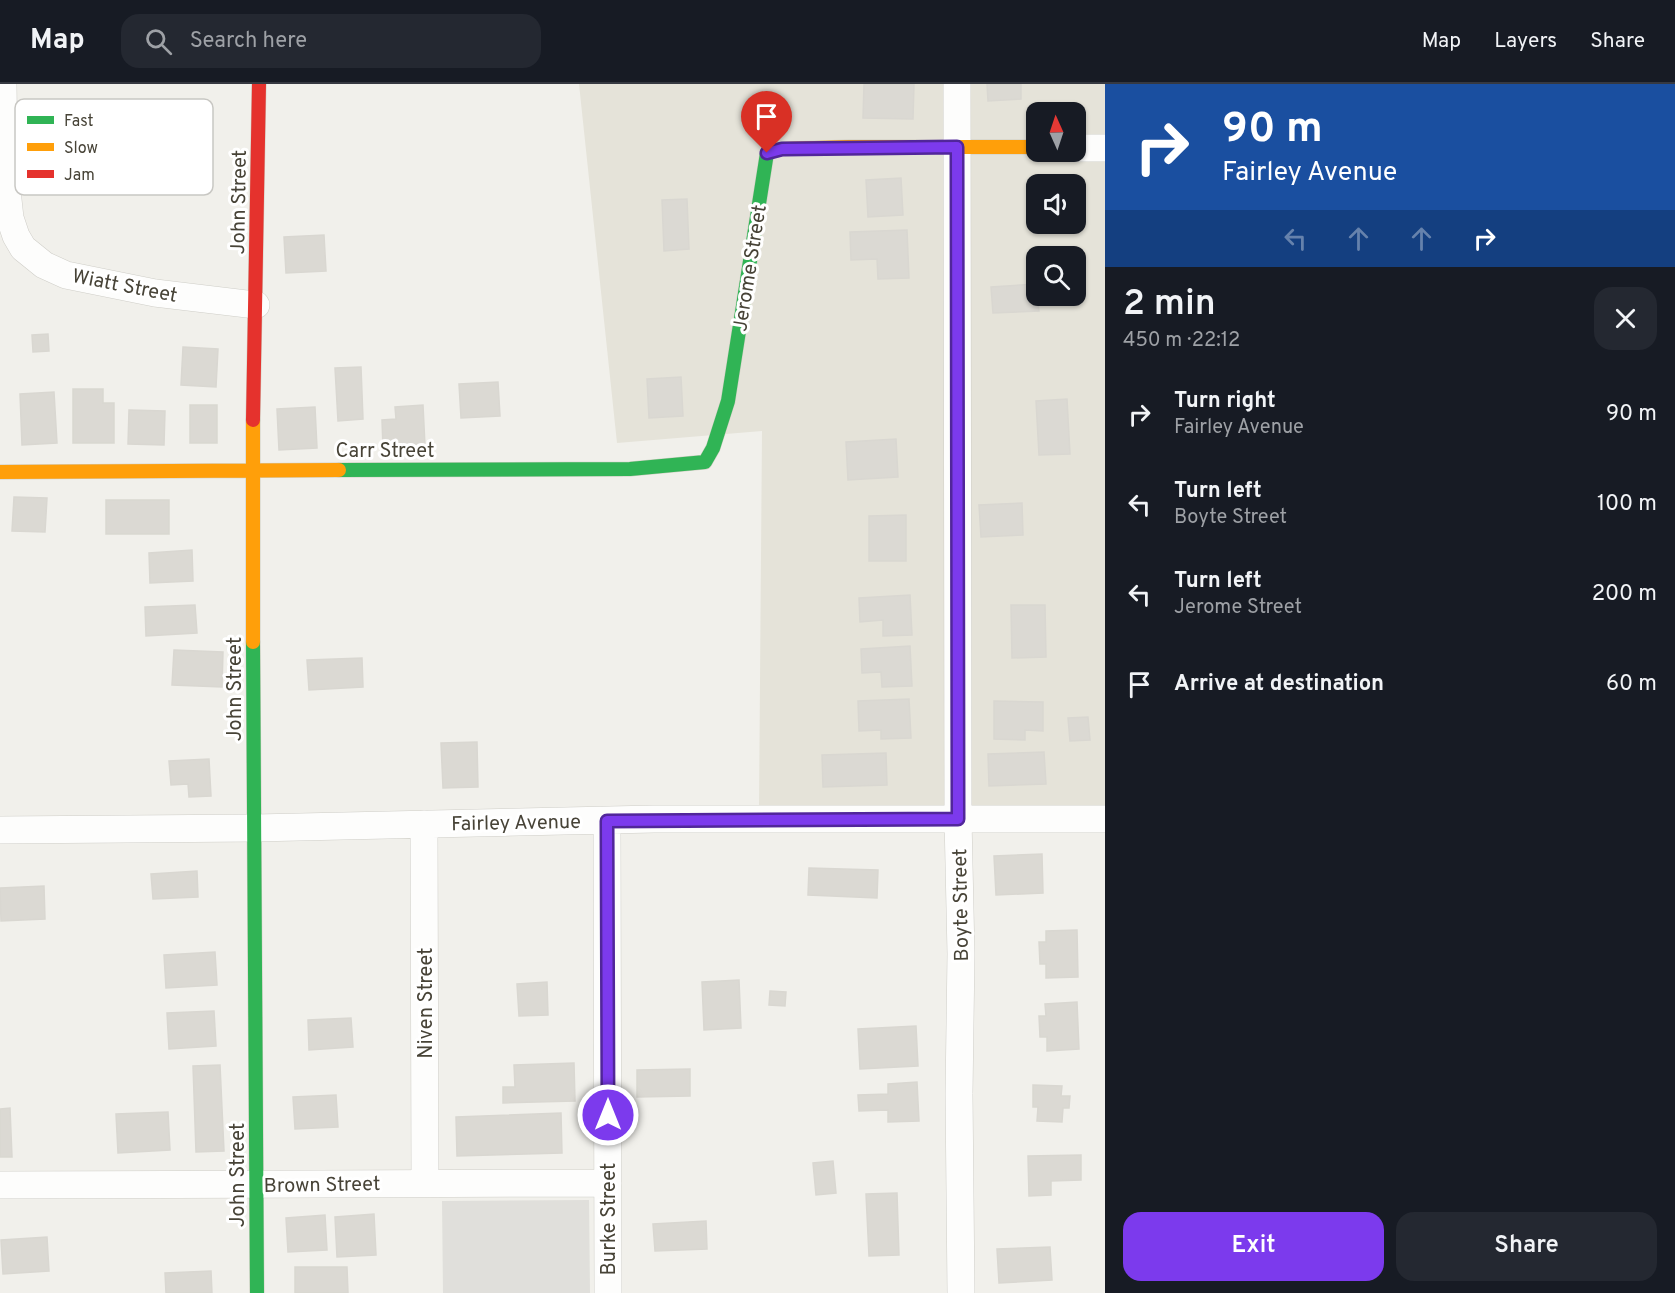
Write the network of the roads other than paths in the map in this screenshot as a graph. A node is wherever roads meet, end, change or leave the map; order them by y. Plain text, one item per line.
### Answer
1 (3, 84) edge
2 (260, 84) edge
3 (957, 84) edge
4 (957, 147) junction
5 (1026, 147) edge
6 (1086, 148) edge
7 (1105, 148) edge
8 (256, 305) junction
9 (728, 401) joint
10 (252, 470) junction
11 (0, 472) edge
12 (958, 819) junction
13 (1105, 819) edge
14 (607, 821) junction
15 (424, 824) junction
16 (255, 828) junction
17 (0, 830) edge
18 (425, 1183) junction
19 (608, 1183) junction
20 (0, 1185) edge
21 (257, 1185) junction
22 (257, 1293) edge
23 (608, 1293) edge
24 (961, 1293) edge

1 - 8 street, Wiatt Street
2 - 8 street, John Street
3 - 4 street, Boyte Street
4 - 5 street, Jerome Street
4 - 9 street, Jerome Street
4 - 12 street, Boyte Street
6 - 7 street
8 - 10 street, John Street
9 - 10 street, Carr Street
10 - 11 street, Carr Street
10 - 16 street, John Street
12 - 13 street, Fairley Avenue
12 - 14 street, Fairley Avenue
12 - 24 street, Boyte Street
14 - 15 street, Fairley Avenue
14 - 19 street, Burke Street
15 - 16 street, Fairley Avenue
15 - 18 street, Niven Street
16 - 17 street, Fairley Avenue
16 - 21 street, John Street
18 - 19 street, Brown Street
18 - 21 street, Brown Street
19 - 23 street, Burke Street
20 - 21 street, Brown Street
21 - 22 street, John Street

